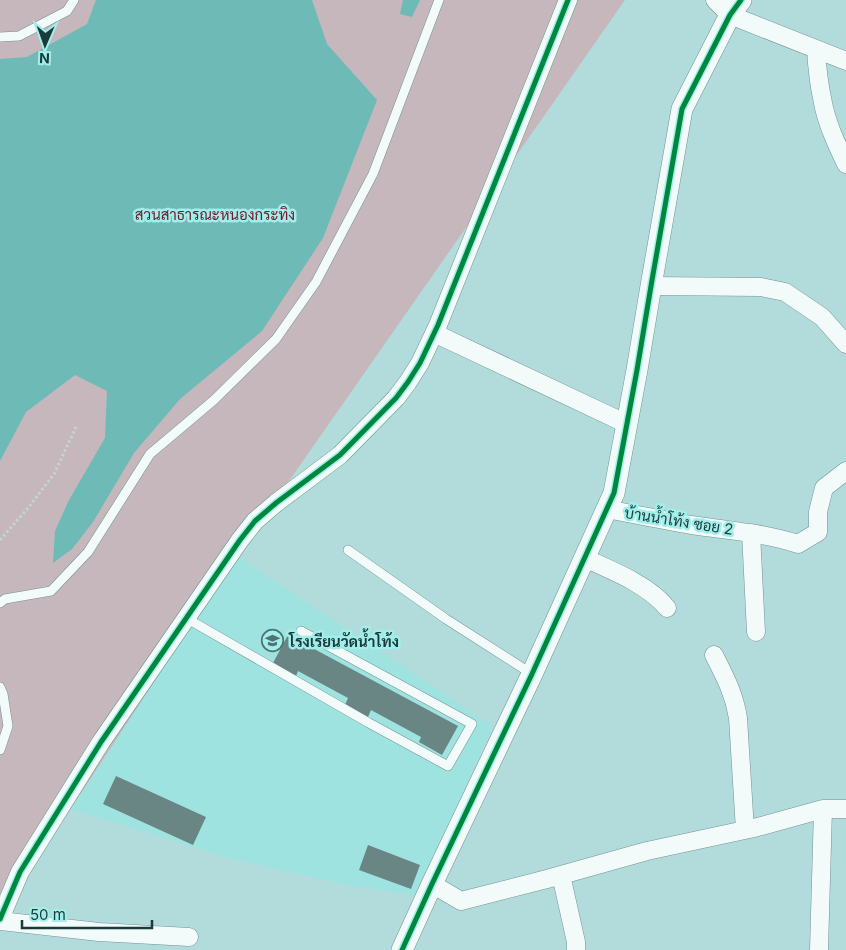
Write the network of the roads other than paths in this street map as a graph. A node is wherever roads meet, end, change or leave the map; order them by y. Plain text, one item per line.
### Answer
1 (74, 0) edge
2 (439, 0) edge
3 (568, 0) edge
4 (715, 0) edge
5 (736, 8) edge
6 (0, 37) edge
7 (816, 49) junction
8 (846, 61) edge
9 (846, 164) edge
10 (651, 286) junction
11 (434, 333) junction
12 (846, 344) edge
13 (627, 424) junction
14 (846, 470) edge
15 (606, 509) junction
16 (751, 533) junction
17 (348, 550) dead end
18 (584, 558) junction
19 (0, 603) edge
20 (667, 608) dead end
21 (186, 618) junction
22 (300, 631) dead end
23 (756, 632) dead end
24 (714, 655) dead end
25 (532, 674) junction
26 (0, 687) edge
27 (0, 750) edge
28 (823, 809) junction
29 (846, 809) edge
30 (745, 830) junction
31 (562, 875) junction
32 (432, 884) junction
33 (0, 920) edge
34 (189, 937) dead end
35 (402, 950) edge
36 (576, 950) edge
37 (819, 950) edge

1 - 6 lane
2 - 19 lane
3 - 11 street
4 - 5 street
5 - 7 street
5 - 10 street
7 - 8 street
7 - 9 street
10 - 12 street
10 - 13 street
11 - 13 street
11 - 21 street
13 - 15 street
14 - 16 street, บ้านน้ำโท้ง ซอย 2
15 - 16 street, บ้านน้ำโท้ง ซอย 2
15 - 18 street
16 - 23 street, บ้านน้ำโท้ง ซอย 2
17 - 25 lane
18 - 20 street
18 - 25 street
21 - 22 lane
21 - 33 street
24 - 30 street
25 - 32 street
26 - 27 lane
28 - 29 street
28 - 30 street
28 - 37 street
30 - 31 street
31 - 32 street
31 - 36 street
32 - 35 street
33 - 34 street

